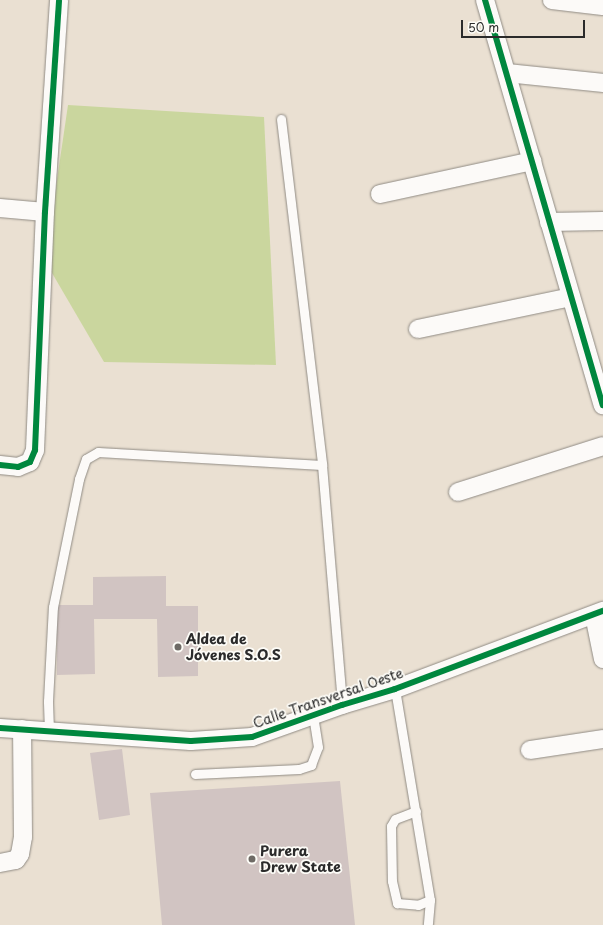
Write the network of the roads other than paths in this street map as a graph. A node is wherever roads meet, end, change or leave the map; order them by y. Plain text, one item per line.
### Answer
1 (59, 0) edge
2 (485, 0) edge
3 (552, 0) edge
4 (603, 6) edge
5 (507, 73) junction
6 (603, 83) edge
7 (281, 119) dead end
8 (532, 162) junction
9 (380, 194) dead end
10 (0, 208) edge
11 (45, 212) junction
12 (603, 221) edge
13 (549, 222) junction
14 (571, 297) junction
15 (418, 329) dead end
16 (598, 373) edge
17 (603, 405) edge
18 (603, 446) edge
19 (0, 465) edge
20 (322, 465) junction
21 (458, 492) dead end
22 (598, 613) edge
23 (603, 659) edge
24 (395, 689) junction
25 (342, 704) junction
26 (313, 715) junction
27 (0, 728) edge
28 (22, 730) junction
29 (49, 731) junction
30 (603, 739) edge
31 (530, 750) dead end
32 (195, 774) dead end
33 (416, 811) junction
34 (0, 863) edge
35 (430, 900) junction
36 (428, 925) edge

1 - 11 street
2 - 5 street
3 - 4 street
5 - 6 street
5 - 8 street
7 - 20 lane
8 - 9 street
8 - 13 street
10 - 11 street
11 - 19 street
12 - 13 street
13 - 14 street
14 - 15 street
14 - 16 street
16 - 17 street
18 - 21 street
20 - 25 lane
20 - 29 lane
22 - 23 street
22 - 24 street, Calle Transversal Oeste
24 - 25 street, Calle Transversal Oeste
24 - 33 lane
25 - 26 street, Calle Transversal Oeste
26 - 29 street, Calle Transversal Oeste
26 - 32 lane
27 - 28 street, Calle Transversal Oeste
28 - 29 street, Calle Transversal Oeste
28 - 34 street
30 - 31 street
33 - 35 lane
33 - 35 lane
35 - 36 lane

